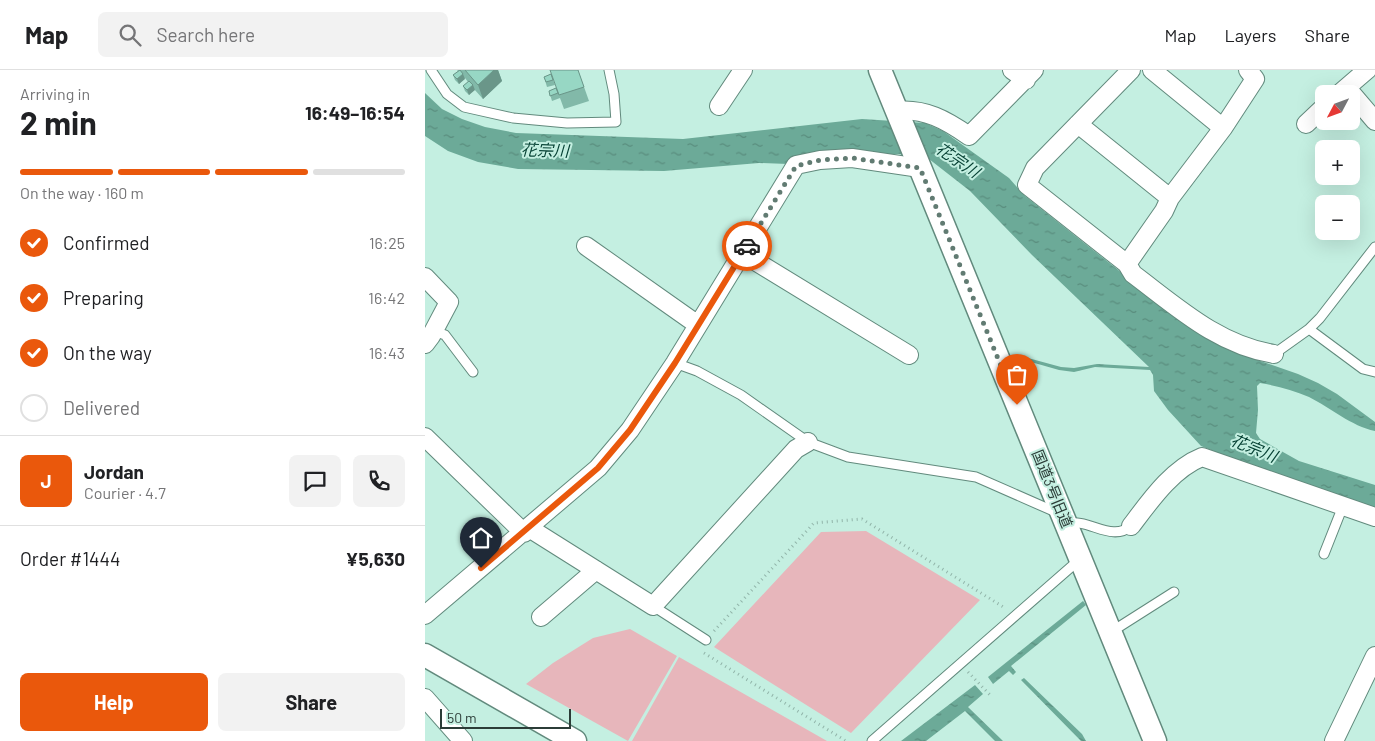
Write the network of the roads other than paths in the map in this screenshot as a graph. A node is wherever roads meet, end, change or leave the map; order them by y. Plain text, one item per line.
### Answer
1 (431, 70) edge
2 (609, 70) edge
3 (743, 70) edge
4 (880, 70) edge
5 (1131, 70) edge
6 (1152, 70) edge
7 (1248, 70) edge
8 (1367, 70) edge
9 (1024, 73) edge
10 (1350, 85) edge
11 (719, 106) dead end
12 (1360, 107) edge
13 (897, 113) junction
14 (1315, 116) edge
15 (1375, 121) edge
16 (1078, 124) junction
17 (1306, 124) dead end
18 (1223, 128) junction
19 (919, 165) junction
20 (1169, 198) junction
21 (585, 246) dead end
22 (1375, 247) edge
23 (742, 253) junction
24 (1127, 264) junction
25 (425, 277) edge
26 (698, 325) junction
27 (1309, 329) junction
28 (429, 338) edge
29 (1274, 354) joint
30 (909, 355) dead end
31 (675, 363) junction
32 (473, 372) dead end
33 (1375, 372) edge
34 (425, 437) edge
35 (809, 442) junction
36 (1343, 506) junction
37 (1375, 517) edge
38 (1064, 519) junction
39 (1131, 526) joint
40 (526, 531) junction
41 (1324, 554) dead end
42 (1080, 558) junction
43 (596, 570) junction
44 (1174, 592) dead end
45 (653, 606) junction
46 (425, 615) edge
47 (541, 617) dead end
48 (1110, 632) junction
49 (706, 640) road end
50 (425, 655) edge
51 (1375, 656) edge
52 (425, 698) edge
53 (463, 741) edge
54 (575, 741) edge
55 (872, 741) edge
56 (1155, 741) edge
57 (1334, 741) edge

1 - 2 lane
3 - 11 street
4 - 13 street, 国道3号旧道
5 - 16 street
6 - 18 street
7 - 18 street
8 - 10 street
9 - 13 street
12 - 15 street
13 - 19 street, 国道3号旧道
14 - 17 street
16 - 20 street
16 - 24 street
18 - 20 street
19 - 23 street
19 - 38 street, 国道3号旧道
20 - 24 street
21 - 26 street
22 - 27 lane
23 - 26 street
23 - 30 street
24 - 29 street
25 - 28 street
26 - 31 street
27 - 29 lane
27 - 33 lane
28 - 32 lane
31 - 35 lane
31 - 40 street
34 - 40 street
35 - 38 lane
35 - 45 street
36 - 37 street
36 - 39 street
36 - 41 lane
38 - 39 lane
38 - 42 street, 国道3号旧道
40 - 43 street
40 - 46 street
42 - 48 street, 国道3号旧道
42 - 55 lane
43 - 45 street
43 - 47 street
44 - 48 lane
45 - 49 lane
48 - 56 street, 国道3号旧道
50 - 54 street
51 - 57 street
52 - 53 street

